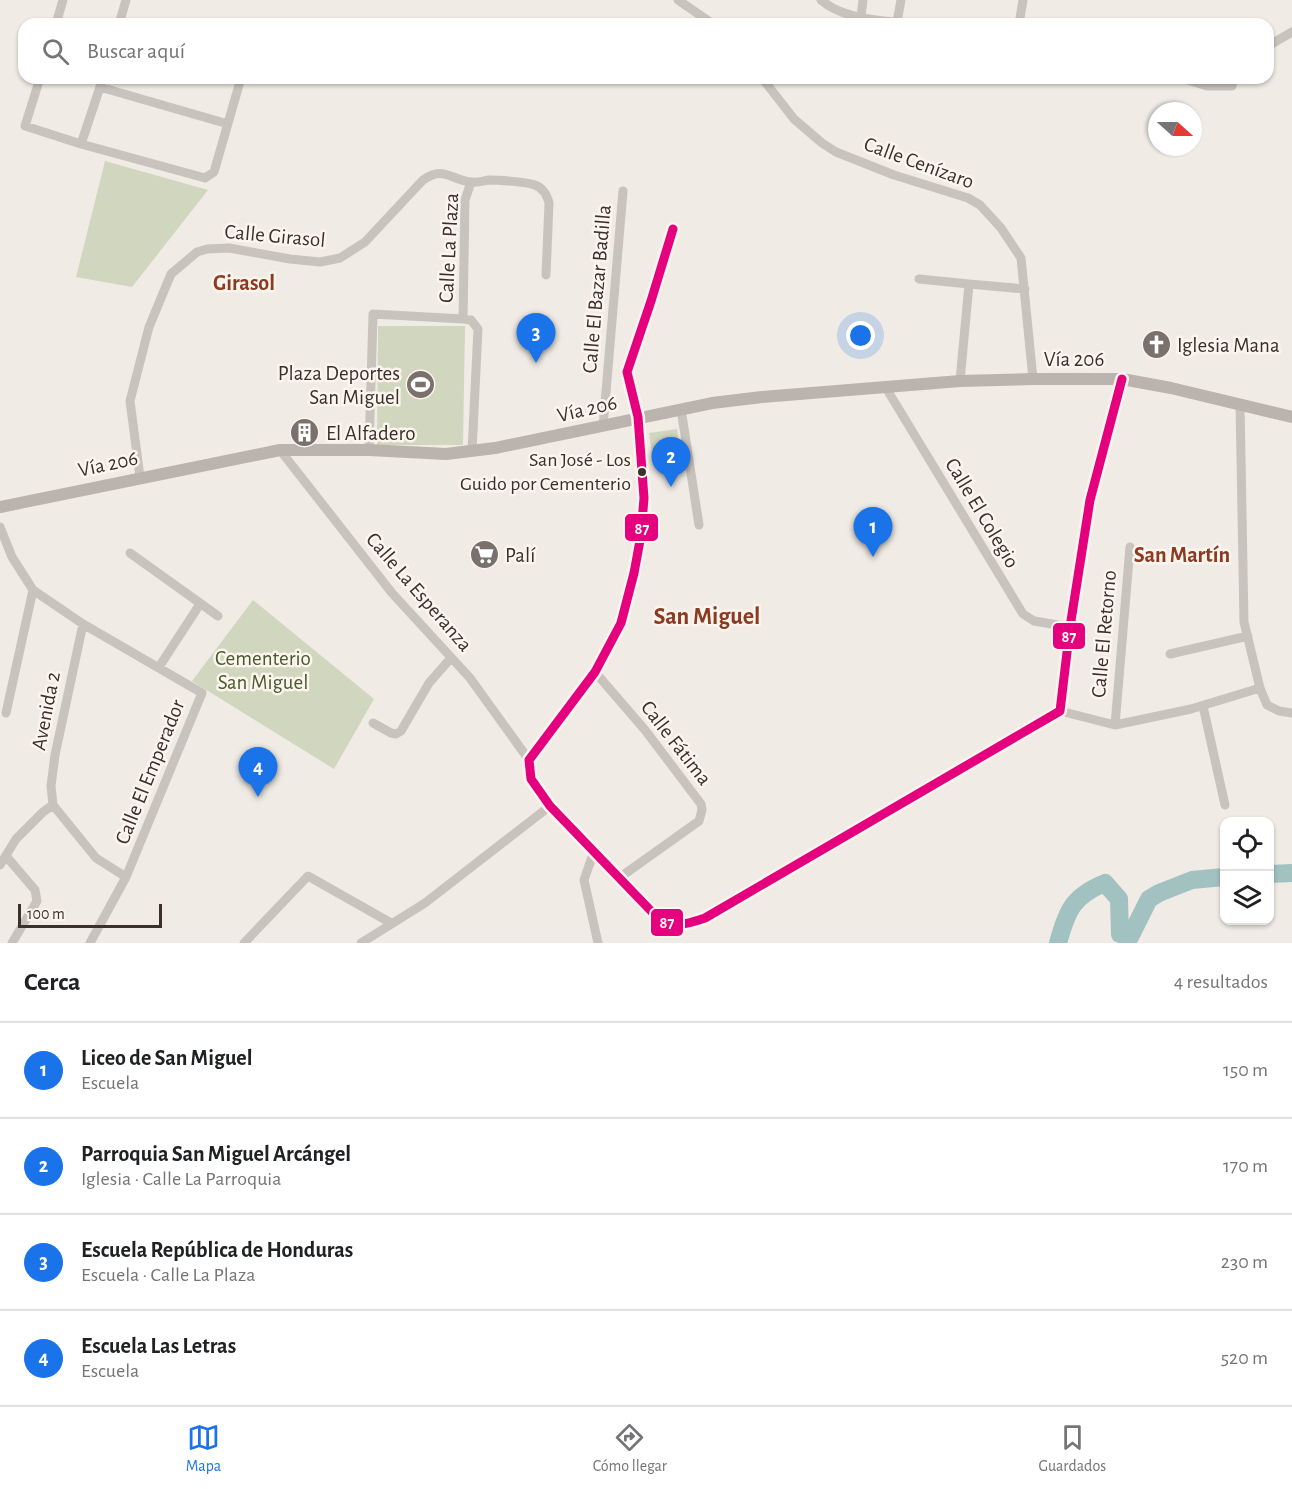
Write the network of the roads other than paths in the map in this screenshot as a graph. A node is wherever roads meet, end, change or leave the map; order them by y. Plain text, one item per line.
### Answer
1 (63, 0) edge
2 (126, 0) edge
3 (678, 0) edge
4 (821, 0) edge
5 (863, 0) edge
6 (901, 0) edge
7 (1023, 0) edge
8 (861, 17) junction
9 (58, 18) edge
10 (121, 18) edge
11 (704, 18) edge
12 (868, 18) edge
13 (898, 18) edge
14 (1020, 18) edge
15 (1292, 33) edge
16 (1274, 43) edge
17 (38, 84) edge
18 (101, 84) edge
19 (108, 84) edge
20 (239, 84) edge
21 (767, 84) edge
22 (1200, 84) edge
23 (1220, 84) edge
24 (228, 124) junction
25 (81, 144) junction
26 (471, 183) junction
27 (623, 191) dead end
28 (673, 229) dead end
29 (546, 275) dead end
30 (919, 279) dead end
31 (969, 284) junction
32 (1025, 289) junction
33 (463, 319) junction
34 (1033, 379) junction
35 (1122, 379) junction
36 (960, 381) junction
37 (886, 388) junction
38 (1240, 404) junction
39 (681, 409) junction
40 (638, 417) junction
41 (1292, 417) edge
42 (603, 427) junction
43 (280, 450) junction
44 (369, 450) junction
45 (472, 451) junction
46 (140, 477) junction
47 (0, 507) edge
48 (699, 525) dead end
49 (0, 527) edge
50 (1130, 547) dead end
51 (130, 553) dead end
52 (33, 590) junction
53 (200, 604) junction
54 (218, 616) dead end
55 (83, 624) junction
56 (1070, 627) junction
57 (1248, 636) junction
58 (1170, 654) dead end
59 (451, 658) junction
60 (159, 667) junction
61 (595, 672) junction
62 (1260, 688) junction
63 (1203, 706) junction
64 (1060, 711) junction
65 (6, 713) dead end
66 (1292, 713) edge
67 (373, 723) dead end
68 (1115, 725) junction
69 (529, 760) junction
70 (53, 805) junction
71 (550, 806) junction
72 (1225, 806) dead end
73 (594, 851) junction
74 (6, 856) junction
75 (0, 865) edge
76 (126, 877) junction
77 (619, 878) junction
78 (391, 923) junction
79 (12, 943) edge
80 (90, 943) edge
81 (244, 943) edge
82 (361, 943) edge
83 (598, 943) edge

1 - 9 street
2 - 10 street
3 - 11 street
4 - 8 street
5 - 8 street
6 - 13 street
7 - 14 street
8 - 12 street
15 - 16 street
17 - 25 street
18 - 25 street
19 - 24 street
20 - 24 street
21 - 32 street, Calle Cenízaro
22 - 23 street
24 - 25 street
26 - 29 street, Calle Girasol
26 - 33 street, Calle La Plaza
26 - 46 street, Calle Girasol
27 - 42 street, Calle El Bazar Badilla
28 - 40 street
30 - 31 street
31 - 32 street
31 - 36 street
32 - 34 street, Calle Cenízaro
33 - 44 street
33 - 45 street, Calle La Plaza
34 - 35 main road, Vía 206
34 - 36 main road, Vía 206
35 - 38 main road, Vía 206
35 - 56 street
36 - 37 main road, Vía 206
37 - 39 main road, Vía 206
37 - 56 street, Calle El Colegio
38 - 41 main road, Vía 206
38 - 57 street
39 - 40 main road, Vía 206
39 - 48 street
40 - 42 main road, Vía 206
40 - 61 street
42 - 45 main road, Vía 206
43 - 44 main road, Vía 206
43 - 46 main road, Vía 206
43 - 59 street, Calle La Esperanza
44 - 45 main road, Vía 206
46 - 47 main road, Vía 206
49 - 52 street, Calle El Emperador
50 - 68 street, Calle El Retorno
51 - 53 street
52 - 55 street, Calle El Emperador
52 - 65 street
53 - 54 street
53 - 60 street
55 - 60 street, Calle El Emperador
55 - 70 street, Avenida 2
56 - 64 street
57 - 58 street
57 - 62 street
59 - 67 street
59 - 69 street, Calle La Esperanza
60 - 76 street, Calle El Emperador
61 - 69 street
61 - 77 street, Calle Fátima
62 - 63 street
62 - 66 street
63 - 68 street
63 - 72 street
64 - 68 street
64 - 77 street, Calle La Esperanza
69 - 71 street, Calle La Esperanza
70 - 74 street
70 - 76 street
71 - 73 street, Calle La Esperanza
71 - 78 street
73 - 77 street, Calle La Esperanza
73 - 83 street
74 - 75 street
74 - 79 street
76 - 80 street, Calle El Emperador
78 - 81 street
78 - 82 street

